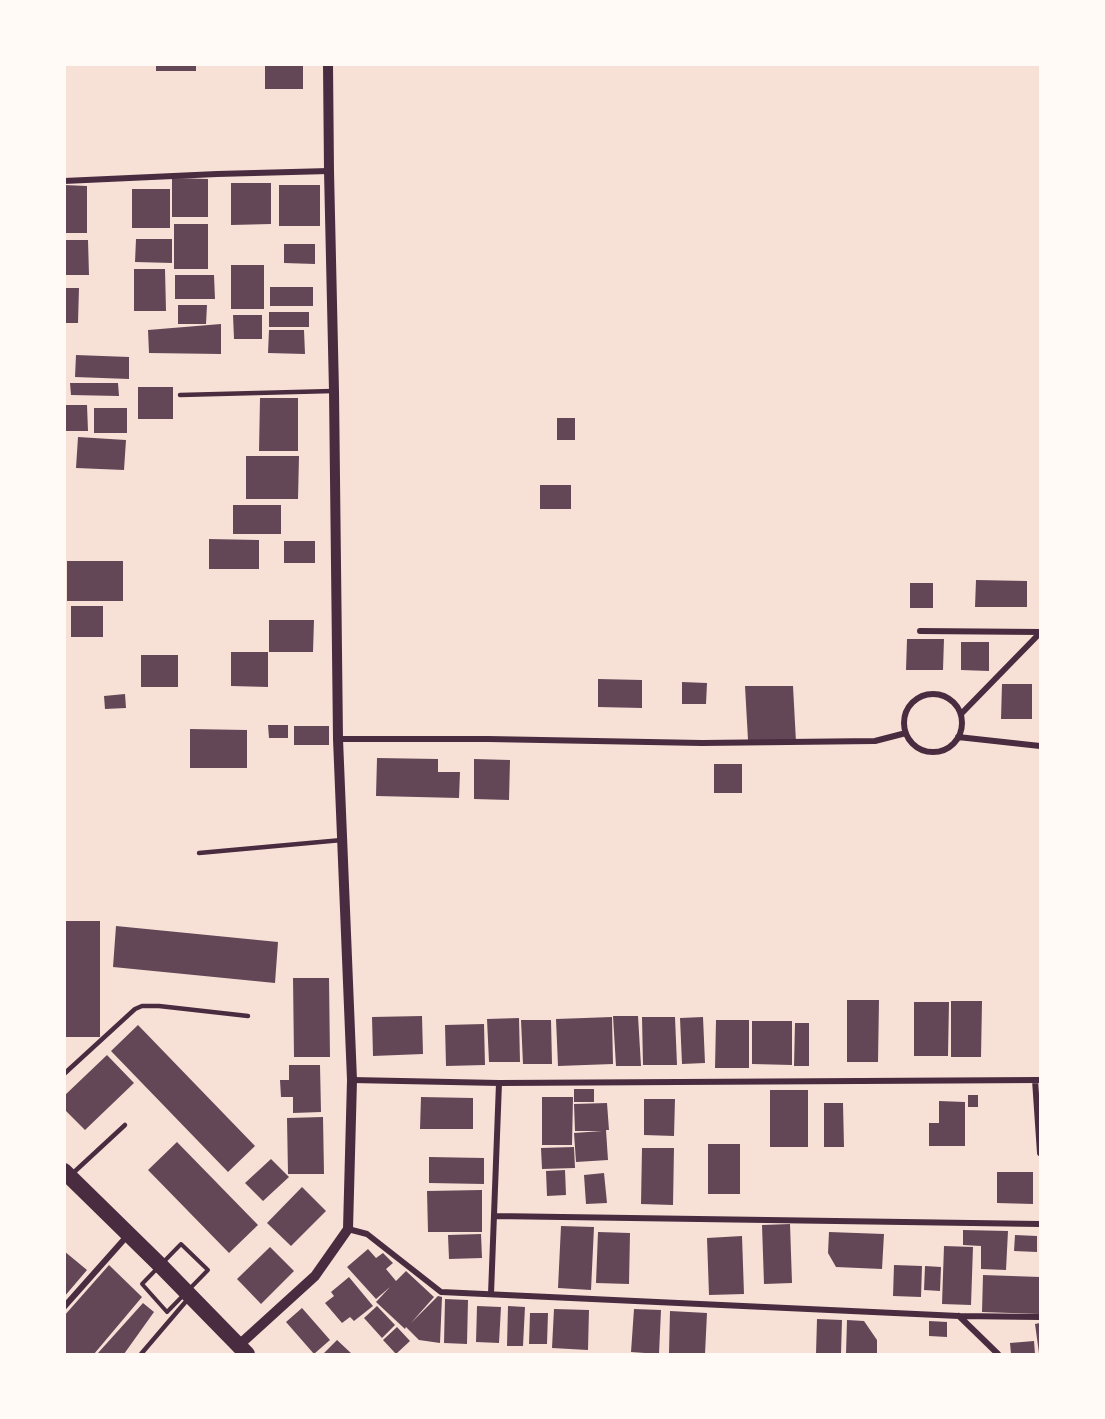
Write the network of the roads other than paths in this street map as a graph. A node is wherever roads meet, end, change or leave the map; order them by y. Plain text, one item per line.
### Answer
1 (328, 64) edge
2 (329, 171) junction
3 (64, 181) edge
4 (334, 391) junction
5 (180, 395) dead end
6 (920, 631) dead end
7 (1041, 633) edge
8 (961, 714) junction
9 (906, 733) junction
10 (958, 737) junction
11 (338, 740) junction
12 (1041, 746) edge
13 (342, 840) junction
14 (199, 854) dead end
15 (248, 1016) dead end
16 (64, 1074) edge
17 (352, 1080) junction
18 (1038, 1080) edge
19 (499, 1083) junction
20 (125, 1125) dead end
21 (1041, 1153) edge
22 (66, 1177) edge
23 (494, 1216) junction
24 (1041, 1224) edge
25 (348, 1229) junction
26 (128, 1234) junction
27 (491, 1294) junction
28 (190, 1296) junction
29 (64, 1306) edge
30 (959, 1316) junction
31 (1041, 1317) edge
32 (243, 1350) edge
33 (141, 1354) edge
34 (998, 1354) edge

1 - 2 street
2 - 3 street
2 - 4 street
4 - 5 lane
4 - 11 street
6 - 7 street
7 - 8 street
8 - 9 street
8 - 10 street
9 - 10 street
9 - 11 street
10 - 12 street
11 - 13 street
13 - 14 lane
13 - 17 street
15 - 16 lane
17 - 19 street
17 - 25 street
18 - 19 street
18 - 21 street
19 - 23 street
20 - 22 lane
22 - 26 highway
23 - 24 street
23 - 27 street
25 - 27 street
25 - 32 street
26 - 28 highway
26 - 29 street
27 - 30 street
28 - 32 highway
28 - 33 lane
30 - 31 street
30 - 34 street

